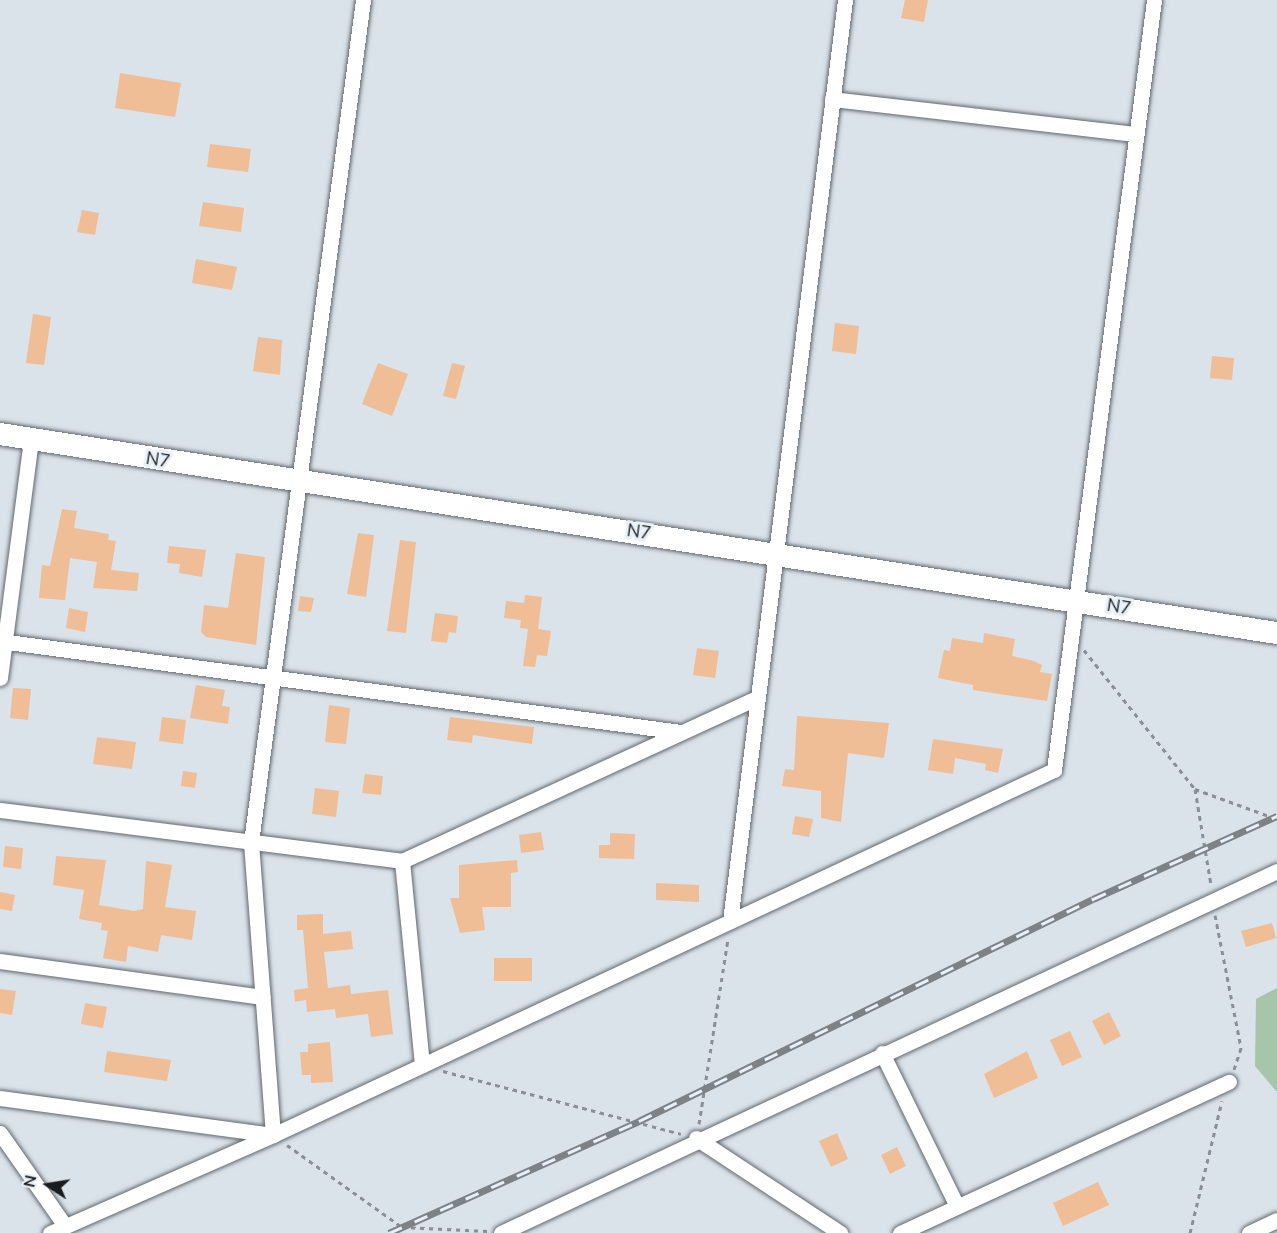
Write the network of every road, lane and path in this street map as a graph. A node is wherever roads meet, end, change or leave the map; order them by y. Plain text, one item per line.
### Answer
1 (363, 0) edge
2 (845, 0) edge
3 (1154, 0) edge
4 (832, 99) junction
5 (1136, 134) junction
6 (0, 434) edge
7 (31, 439) junction
8 (298, 482) junction
9 (774, 552) junction
10 (1077, 600) junction
11 (1277, 633) edge
12 (1072, 634) junction
13 (2, 641) edge
14 (273, 677) junction
15 (0, 678) edge
16 (755, 699) junction
17 (682, 733) junction
18 (1196, 789) junction
19 (0, 810) edge
20 (1277, 819) edge
21 (251, 842) junction
22 (402, 861) junction
23 (1277, 870) edge
24 (1212, 900) junction
25 (730, 921) junction
26 (0, 961) edge
27 (263, 997) junction
28 (882, 1053) junction
29 (422, 1065) junction
30 (1230, 1082) junction
31 (0, 1098) edge
32 (0, 1133) edge
33 (273, 1135) junction
34 (696, 1138) junction
35 (957, 1206) junction
36 (1277, 1220) edge
37 (65, 1226) junction
38 (505, 1232) edge
39 (50, 1233) edge
40 (838, 1233) edge
41 (900, 1233) edge
42 (1190, 1233) edge
43 (1249, 1233) edge

1 - 8 street
2 - 4 street
3 - 5 street
4 - 5 street
4 - 9 street
5 - 10 street
6 - 7 main road, N7
7 - 8 main road, N7
7 - 13 street
8 - 9 main road, N7
8 - 14 street
9 - 10 main road, N7
9 - 16 street
10 - 11 main road, N7
10 - 12 street
12 - 18 path
12 - 25 street
13 - 14 street
13 - 15 street
14 - 17 street
14 - 21 street
16 - 17 street
16 - 25 street
17 - 22 street
18 - 20 path
18 - 24 path
19 - 21 street
21 - 22 street
21 - 27 street
22 - 29 street
23 - 24 street
24 - 28 street
24 - 30 path
25 - 29 street
25 - 34 path
26 - 27 street
27 - 33 street
28 - 34 street
28 - 35 street
29 - 33 street
29 - 34 path
30 - 35 street
30 - 42 path
31 - 33 street
32 - 37 street
33 - 37 street
33 - 38 path
34 - 38 street
34 - 40 street
35 - 41 street
36 - 43 street
37 - 39 street

